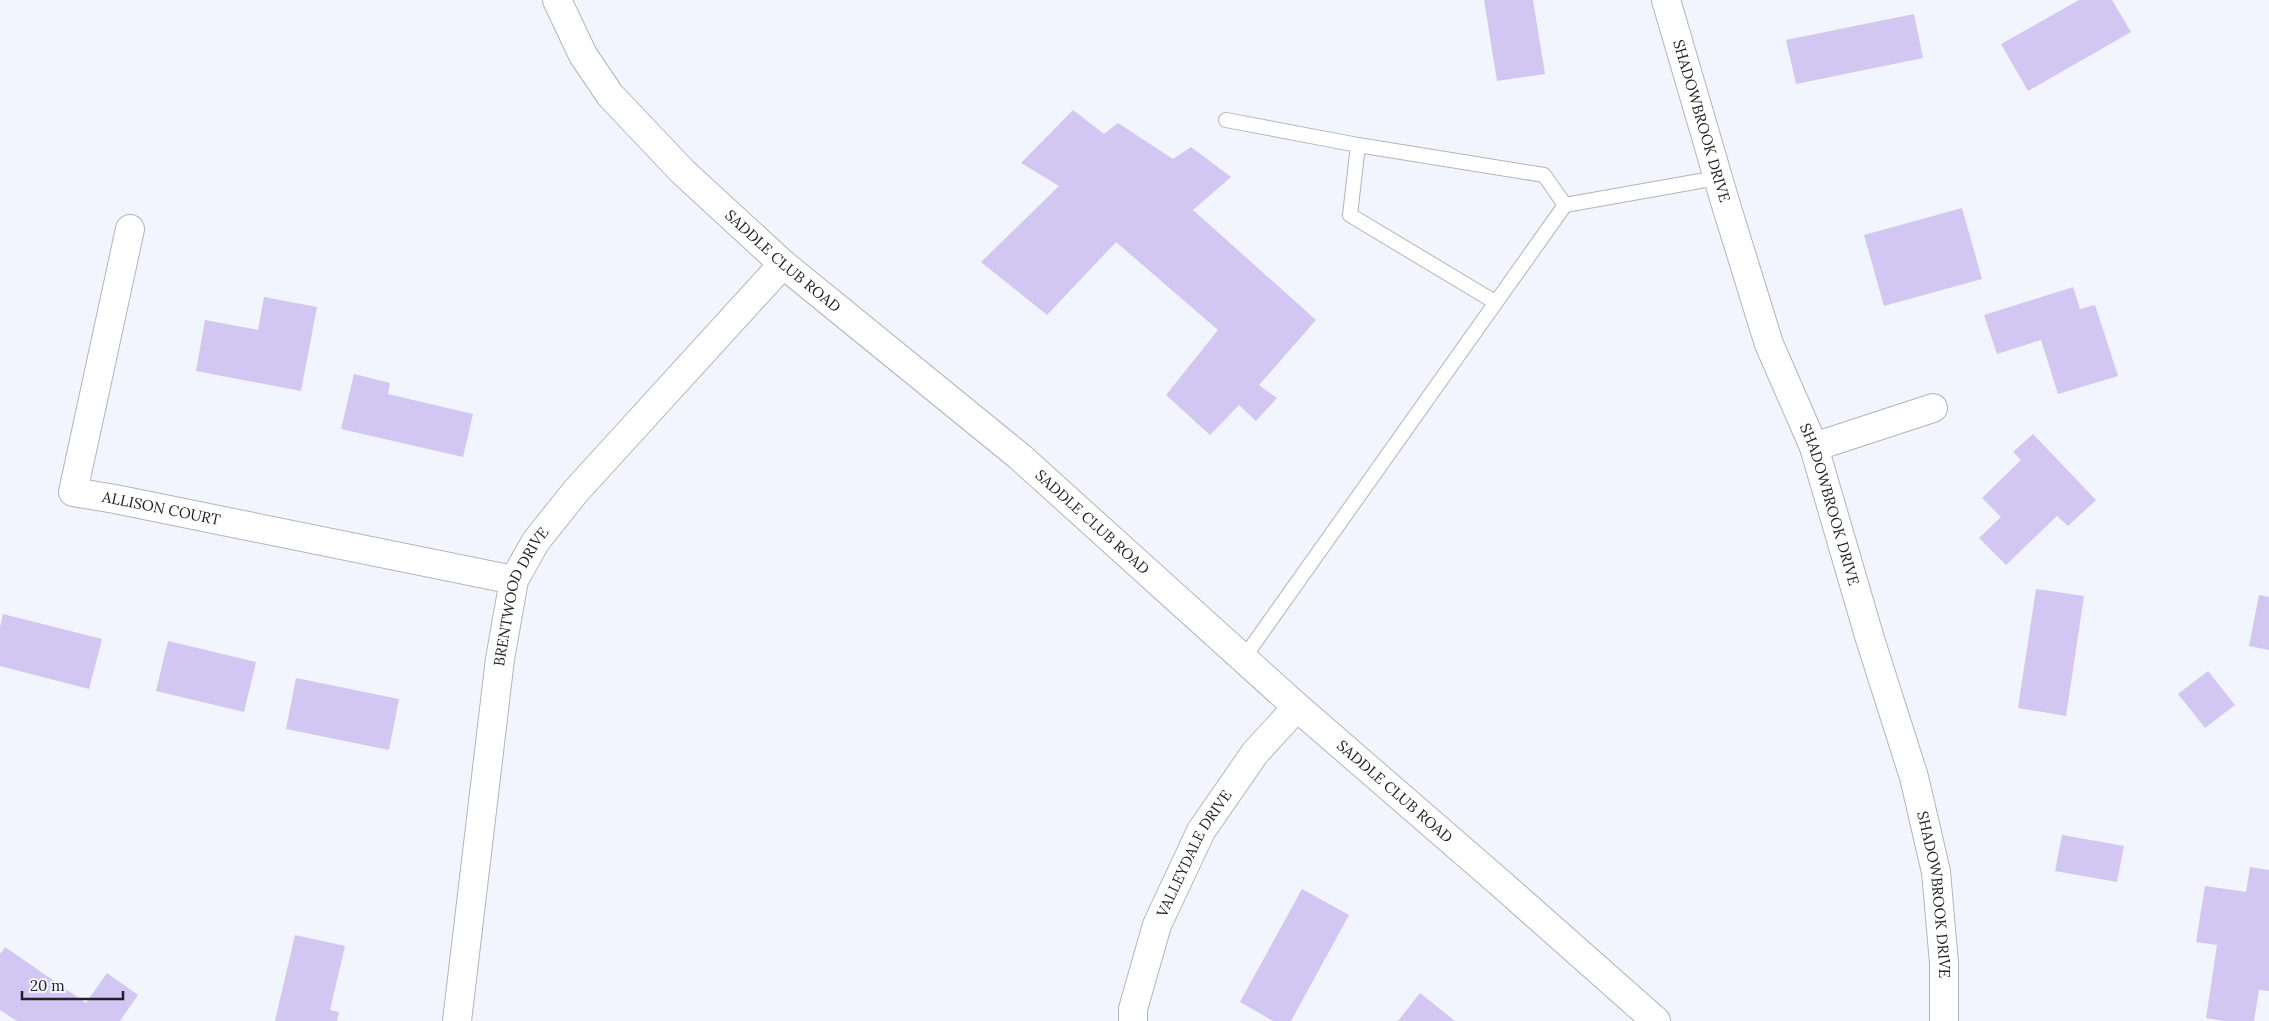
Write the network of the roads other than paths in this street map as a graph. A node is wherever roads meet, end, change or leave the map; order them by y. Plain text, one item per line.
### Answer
1 (557, 0) edge
2 (1666, 0) edge
3 (1226, 120) dead end
4 (1358, 145) junction
5 (1718, 178) junction
6 (1564, 205) junction
7 (130, 229) dead end
8 (783, 264) junction
9 (1495, 302) junction
10 (1933, 408) dead end
11 (1814, 447) junction
12 (514, 580) junction
13 (1243, 659) junction
14 (1296, 707) junction
15 (457, 1021) edge
16 (1133, 1021) edge
17 (1656, 1021) edge
18 (1944, 1021) edge

1 - 8 street, SADDLE CLUB ROAD
2 - 5 street, SHADOWBROOK DRIVE
3 - 4 lane
4 - 6 lane
4 - 9 lane
5 - 6 lane
5 - 11 street, SHADOWBROOK DRIVE
6 - 9 lane
7 - 12 street, ALLISON COURT
8 - 12 street, BRENTWOOD DRIVE
8 - 13 street, SADDLE CLUB ROAD
9 - 13 lane
10 - 11 street
11 - 18 street, SHADOWBROOK DRIVE
12 - 15 street, BRENTWOOD DRIVE
13 - 14 street, SADDLE CLUB ROAD
14 - 16 street, VALLEYDALE DRIVE
14 - 17 street, SADDLE CLUB ROAD

